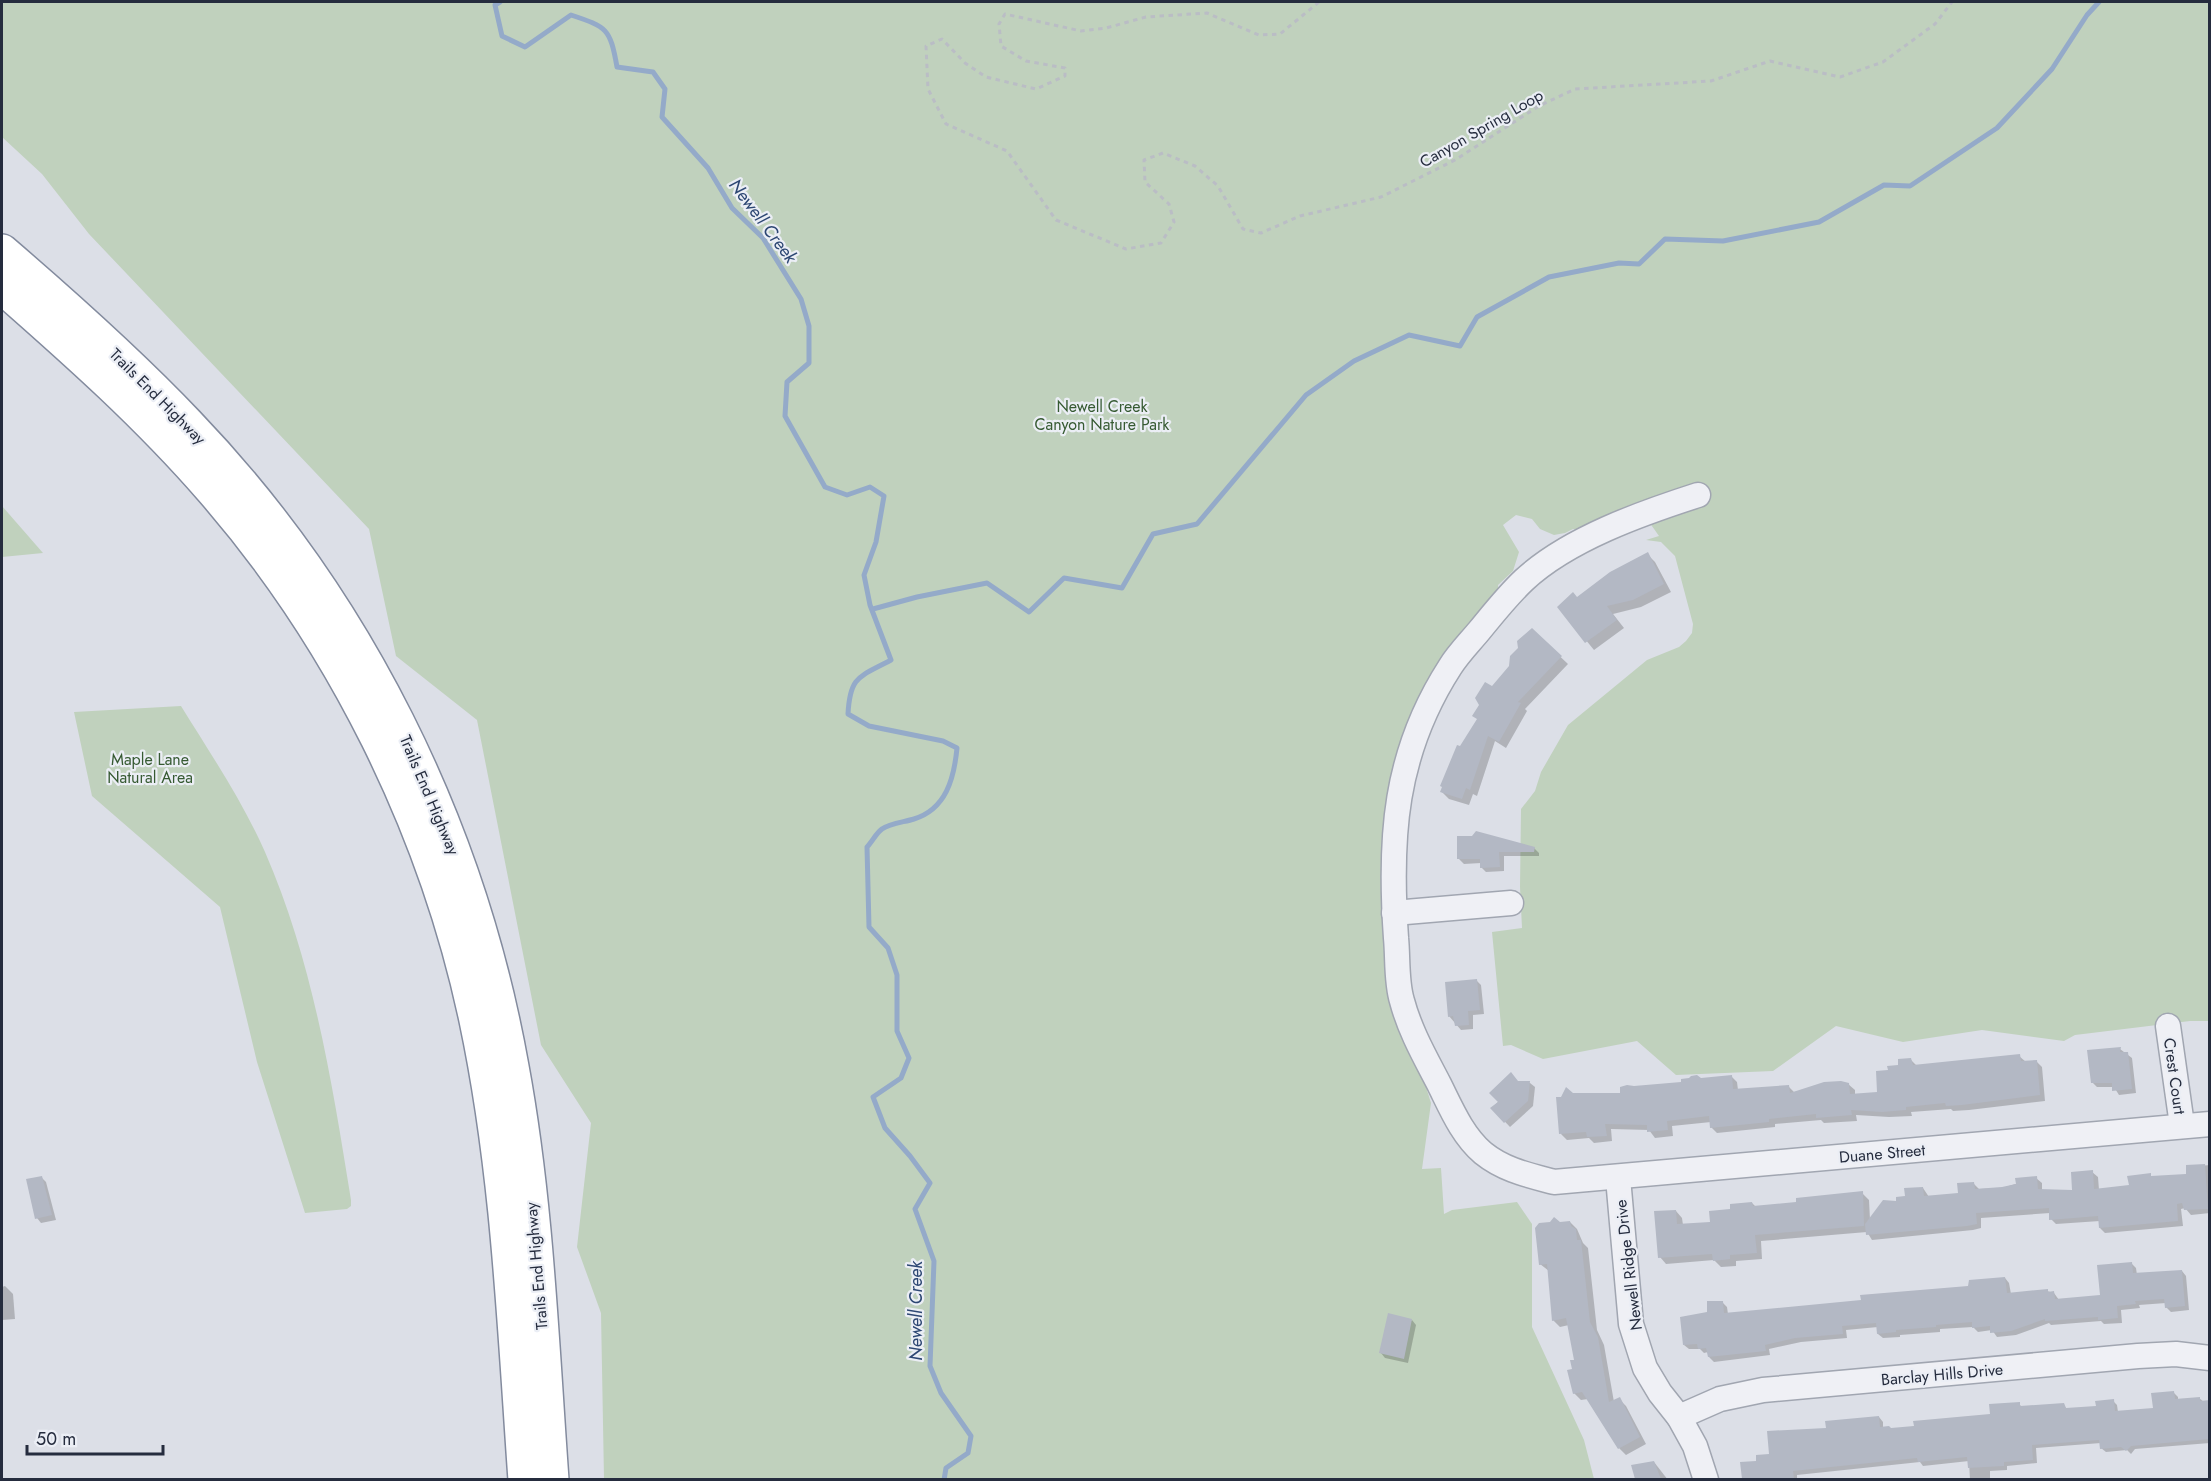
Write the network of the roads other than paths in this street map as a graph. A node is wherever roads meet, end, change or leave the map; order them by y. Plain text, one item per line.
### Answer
1 (2, 251) edge
2 (2, 287) edge
3 (1698, 495) dead end
4 (1510, 903) dead end
5 (1394, 913) junction
6 (2168, 1026) dead end
7 (2210, 1124) edge
8 (2182, 1125) junction
9 (1618, 1178) junction
10 (2210, 1358) edge
11 (1679, 1417) junction
12 (525, 1479) edge
13 (552, 1479) edge
14 (1706, 1479) edge

1 - 13 highway, Trails End Highway
2 - 12 highway, Trails End Highway
3 - 5 street, Duane Street
4 - 5 street
5 - 9 street, Duane Street
6 - 8 street, Crest Court
7 - 8 street, Duane Street
8 - 9 street, Duane Street
9 - 11 street, Newell Ridge Drive
10 - 11 street, Barclay Hills Drive
11 - 14 street, Newell Ridge Drive

